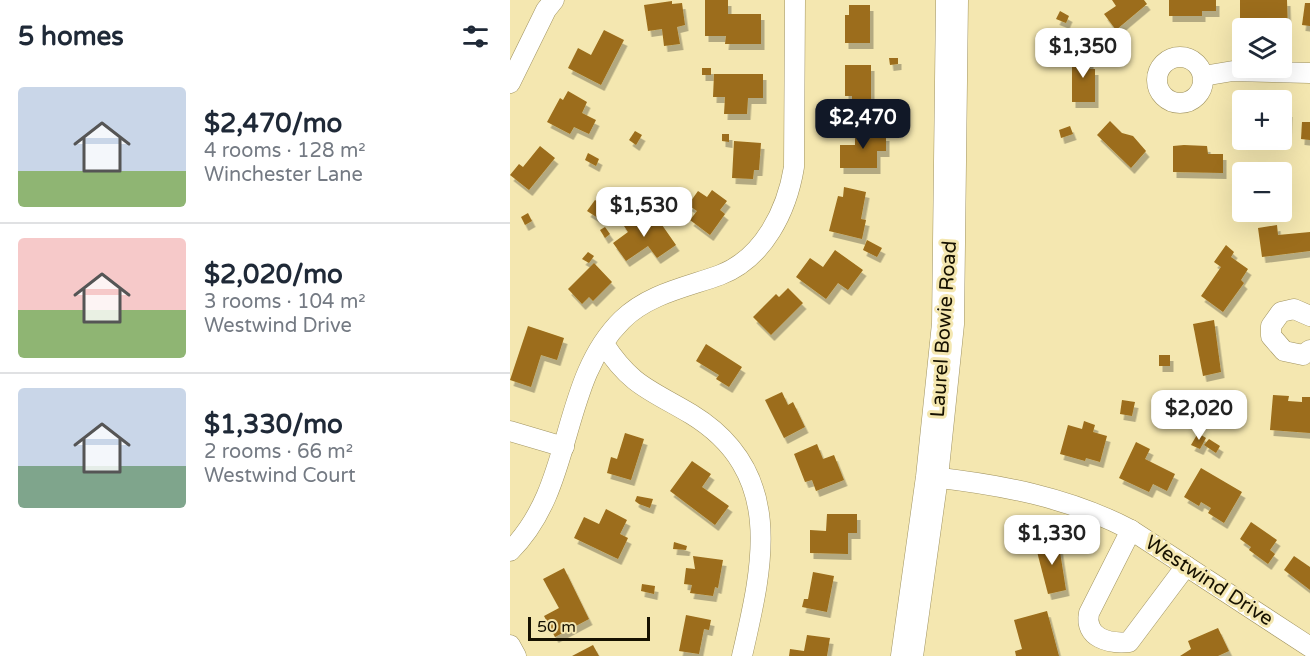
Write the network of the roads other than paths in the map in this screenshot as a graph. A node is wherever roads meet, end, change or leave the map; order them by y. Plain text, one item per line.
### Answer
1 (554, 0) edge
2 (795, 0) edge
3 (952, 0) edge
4 (1310, 73) edge
5 (1203, 76) dead end
6 (510, 83) edge
7 (1310, 316) edge
8 (604, 344) junction
9 (1310, 350) edge
10 (510, 431) edge
11 (564, 447) junction
12 (932, 477) junction
13 (1131, 530) junction
14 (510, 550) edge
15 (1186, 566) junction
16 (510, 645) edge
17 (1310, 647) edge
18 (516, 656) edge
19 (742, 656) edge
20 (907, 656) edge

1 - 6 street
2 - 8 street
3 - 12 main road, Laurel Bowie Road
4 - 5 street
7 - 9 street
8 - 11 street
8 - 19 street
10 - 11 street
11 - 14 street
12 - 13 street, Westwind Drive
12 - 20 main road, Laurel Bowie Road
13 - 15 street, Westwind Drive
13 - 15 street
15 - 17 street, Westwind Drive
16 - 18 street

